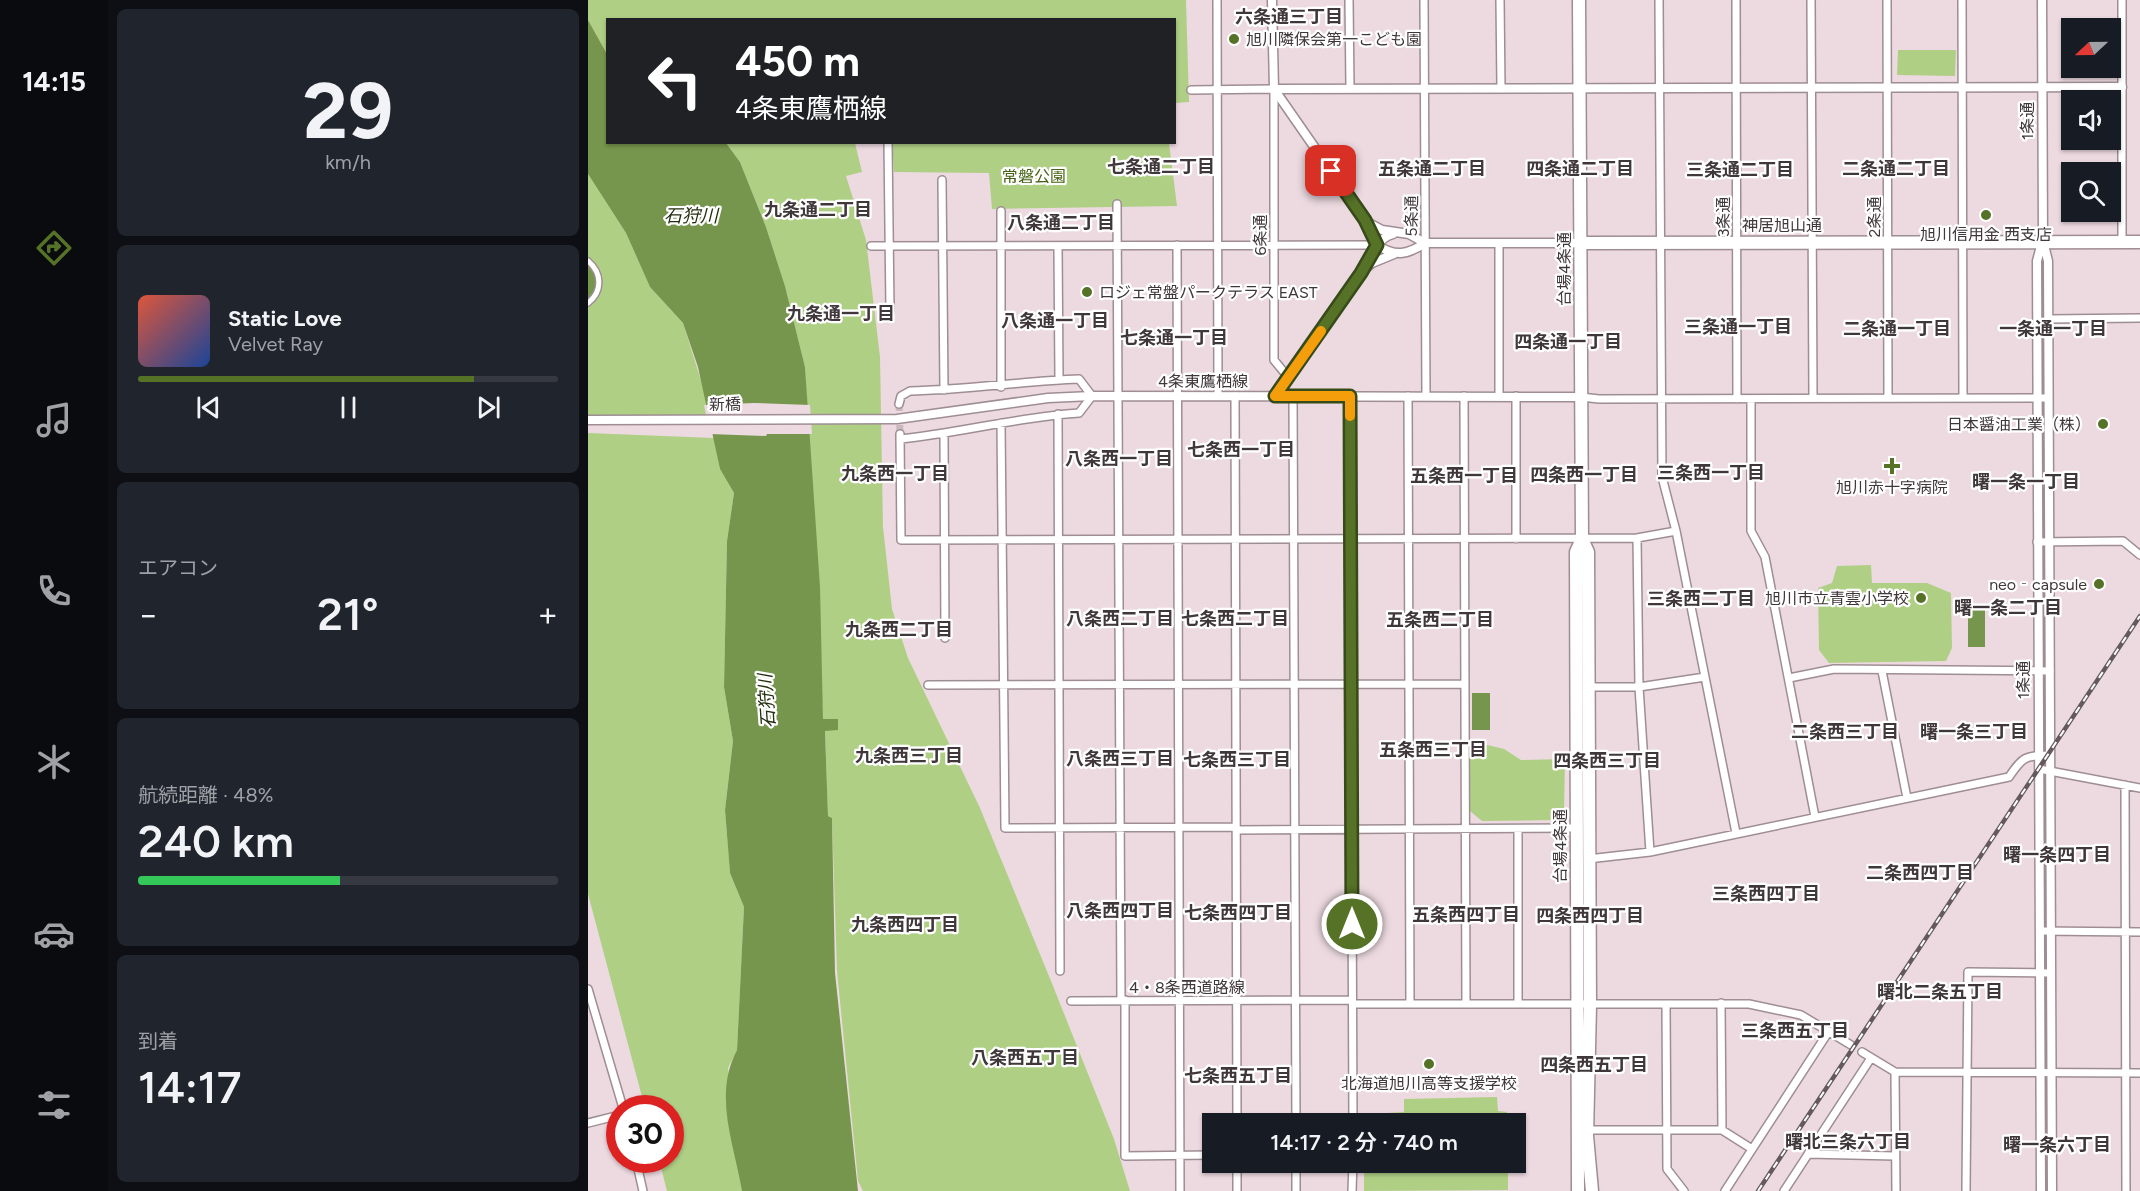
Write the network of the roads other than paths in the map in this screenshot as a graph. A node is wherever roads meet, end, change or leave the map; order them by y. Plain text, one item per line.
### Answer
1 (1217, 0) edge
2 (1272, 0) edge
3 (1349, 0) edge
4 (1424, 0) edge
5 (1500, 0) edge
6 (1579, 0) edge
7 (1659, 0) edge
8 (1736, 0) edge
9 (1811, 0) edge
10 (1887, 0) edge
11 (1962, 0) edge
12 (2042, 0) edge
13 (2122, 0) edge
14 (1580, 87) junction
15 (1811, 87) junction
16 (1962, 87) junction
17 (2042, 87) junction
18 (2122, 87) junction
19 (1350, 88) junction
20 (1425, 88) junction
21 (1501, 88) junction
22 (1660, 88) junction
23 (1736, 88) junction
24 (1887, 88) junction
25 (1274, 89) junction
26 (1191, 90) dead end
27 (1217, 90) junction
28 (888, 144) edge
29 (942, 180) dead end
30 (1117, 204) dead end
31 (1001, 212) dead end
32 (1365, 220) junction
33 (1394, 233) junction
34 (1888, 241) junction
35 (1962, 241) junction
36 (2043, 241) junction
37 (2122, 241) junction
38 (1736, 242) junction
39 (1812, 242) junction
40 (2140, 242) edge
41 (1425, 243) junction
42 (1499, 243) junction
43 (1580, 243) junction
44 (1660, 243) junction
45 (1177, 245) junction
46 (1218, 245) junction
47 (1274, 245) junction
48 (1377, 245) junction
49 (871, 246) dead end
50 (887, 246) junction
51 (943, 246) junction
52 (1001, 246) junction
53 (1058, 246) junction
54 (1117, 246) junction
55 (1395, 254) junction
56 (588, 261) edge
57 (1361, 273) junction
58 (588, 303) edge
59 (890, 311) dead end
60 (2140, 318) edge
61 (2049, 319) junction
62 (1288, 377) junction
63 (1059, 379) junction
64 (1001, 387) junction
65 (944, 390) junction
66 (1092, 396) junction
67 (1118, 396) junction
68 (1178, 396) junction
69 (1218, 396) junction
70 (1235, 396) junction
71 (1275, 396) junction
72 (1293, 396) junction
73 (1350, 396) junction
74 (1408, 396) junction
75 (1426, 396) junction
76 (1464, 396) junction
77 (1499, 396) junction
78 (1516, 396) junction
79 (1581, 397) junction
80 (1661, 399) junction
81 (1737, 399) junction
82 (1751, 399) junction
83 (1813, 399) junction
84 (1888, 399) junction
85 (1963, 399) junction
86 (2037, 399) junction
87 (2048, 399) junction
88 (900, 400) dead end
89 (1058, 414) junction
90 (862, 419) joint
91 (588, 420) edge
92 (1001, 423) junction
93 (944, 435) junction
94 (1676, 531) junction
95 (1582, 538) junction
96 (1637, 538) junction
97 (1235, 539) junction
98 (1293, 539) junction
99 (1351, 539) junction
100 (1409, 539) junction
101 (1465, 539) junction
102 (1516, 539) junction
103 (944, 540) junction
104 (1002, 540) junction
105 (1059, 540) junction
106 (1119, 540) junction
107 (1178, 540) junction
108 (2037, 542) junction
109 (2049, 542) junction
110 (2140, 555) edge
111 (945, 638) dead end
112 (1882, 671) junction
113 (2038, 671) junction
114 (2050, 671) junction
115 (1705, 677) junction
116 (1789, 678) junction
117 (1409, 684) junction
118 (1465, 684) junction
119 (928, 685) dead end
120 (1004, 685) junction
121 (1060, 685) junction
122 (1120, 685) junction
123 (1179, 685) junction
124 (1236, 685) junction
125 (1294, 685) junction
126 (1351, 685) junction
127 (1576, 687) junction
128 (1589, 687) junction
129 (1639, 687) junction
130 (2038, 755) junction
131 (2050, 755) junction
132 (2039, 768) junction
133 (2050, 771) junction
134 (2125, 784) junction
135 (2140, 788) edge
136 (1907, 798) junction
137 (1815, 817) junction
138 (1120, 827) junction
139 (1179, 828) junction
140 (1236, 828) junction
141 (1576, 828) junction
142 (1589, 828) junction
143 (1060, 829) junction
144 (1518, 829) junction
145 (1294, 830) junction
146 (1351, 830) junction
147 (1409, 830) junction
148 (1465, 830) junction
149 (1736, 833) junction
150 (1650, 852) junction
151 (1576, 859) junction
152 (1589, 859) junction
153 (2040, 931) junction
154 (2051, 931) junction
155 (2125, 932) junction
156 (2140, 932) edge
157 (1060, 971) dead end
158 (2040, 972) junction
159 (2051, 973) junction
160 (588, 989) edge
161 (1071, 1000) dead end
162 (1123, 1000) junction
163 (1179, 1000) junction
164 (1236, 1000) junction
165 (1295, 1000) junction
166 (1353, 1002) junction
167 (1721, 1003) junction
168 (1410, 1004) junction
169 (1466, 1004) junction
170 (1518, 1004) junction
171 (1576, 1004) junction
172 (1666, 1004) junction
173 (1590, 1005) junction
174 (1829, 1031) junction
175 (1851, 1045) dead end
176 (1862, 1052) dead end
177 (1871, 1058) junction
178 (1895, 1072) junction
179 (2040, 1072) junction
180 (2052, 1072) junction
181 (2126, 1073) junction
182 (2140, 1073) edge
183 (1966, 1074) junction
184 (619, 1095) edge
185 (1236, 1113) edge
186 (1296, 1113) edge
187 (1353, 1113) edge
188 (606, 1118) edge
189 (588, 1123) edge
190 (1666, 1129) junction
191 (1722, 1130) junction
192 (1587, 1133) junction
193 (1752, 1149) junction
194 (1808, 1154) junction
195 (1202, 1155) edge
196 (1180, 1156) junction
197 (1895, 1156) junction
198 (639, 1173) edge
199 (1237, 1173) edge
200 (1296, 1173) edge
201 (1353, 1173) edge
202 (1678, 1189) edge
203 (643, 1191) edge
204 (1180, 1191) edge
205 (1237, 1191) edge
206 (1296, 1191) edge
207 (1352, 1191) edge
208 (1578, 1191) edge
209 (1583, 1191) edge
210 (1592, 1191) edge
211 (1725, 1191) edge
212 (1784, 1191) edge
213 (1896, 1191) edge
214 (1966, 1191) edge
215 (2041, 1191) edge
216 (2052, 1191) edge
217 (2126, 1191) edge

1 - 27 street
2 - 25 street
3 - 19 street
4 - 20 street, 5条通
5 - 21 street
6 - 14 highway, 台場4条通
7 - 22 street
8 - 23 street, 3条通
9 - 15 street
10 - 24 street, 2条通
11 - 16 street
12 - 17 street, 1条通
13 - 18 street
14 - 21 street
14 - 22 street
14 - 43 highway, 台場4条通
15 - 23 street
15 - 24 street
15 - 39 street
16 - 17 street
16 - 24 street
16 - 35 street
17 - 18 street
17 - 36 street, 1条通
18 - 37 street
19 - 20 street
19 - 25 street
20 - 21 street
20 - 41 street, 5条通
22 - 23 street
22 - 44 street
23 - 38 street, 3条通
24 - 34 street, 2条通
25 - 27 street
25 - 32 street
25 - 47 street, 6条通
26 - 27 street
27 - 46 street
28 - 50 street
29 - 51 street
30 - 54 street, 4・8条西道路線
31 - 52 street
32 - 33 street, 神居旭山通
32 - 48 street
33 - 41 street, 神居旭山通
33 - 48 street
34 - 35 highway, 神居旭山通
34 - 39 highway, 神居旭山通
34 - 84 street, 2条通
35 - 36 highway, 神居旭山通
35 - 85 street
36 - 37 highway, 神居旭山通
36 - 61 street, 1条通
36 - 86 street, 1条通
37 - 40 highway, 神居旭山通
38 - 39 highway, 神居旭山通
38 - 44 highway, 神居旭山通
38 - 81 street, 3条通
39 - 83 street
41 - 42 street, 神居旭山通
41 - 55 street, 神居旭山通
41 - 75 street, 5条通
42 - 43 street, 神居旭山通
42 - 77 street
43 - 44 highway, 神居旭山通
43 - 79 highway, 台場4条通
44 - 80 street
45 - 46 street
45 - 54 street
45 - 68 street
46 - 47 street
46 - 69 street
47 - 48 street
47 - 62 street, 6条通
48 - 55 street
48 - 57 street
49 - 50 street
50 - 51 street
50 - 59 street
51 - 52 street
51 - 65 street
52 - 53 street
52 - 64 street
53 - 54 street
53 - 63 street
54 - 67 street, 4・8条西道路線
55 - 57 street, 神居旭山通
56 - 58 street
57 - 62 street
60 - 61 street
61 - 87 street, 1条通
62 - 71 street
63 - 64 street
63 - 66 street
64 - 65 street
65 - 88 street
66 - 67 street, 4条東鷹栖線
66 - 89 street
66 - 90 street, 4条東鷹栖線
67 - 68 street, 4条東鷹栖線
67 - 106 street, 4・8条西道路線
68 - 69 street, 4条東鷹栖線
68 - 107 street
69 - 70 street, 4条東鷹栖線
70 - 71 street, 4条東鷹栖線
70 - 97 street
71 - 72 street, 4条東鷹栖線
72 - 73 street, 4条東鷹栖線
72 - 98 street
73 - 74 street, 4条東鷹栖線
73 - 99 street
74 - 75 street, 4条東鷹栖線
74 - 100 street
75 - 76 street, 4条東鷹栖線
76 - 77 street, 4条東鷹栖線
76 - 101 street
77 - 78 street, 4条東鷹栖線
78 - 79 street, 4条東鷹栖線
78 - 102 street
79 - 80 street
79 - 95 highway, 台場4条通
80 - 81 street
80 - 94 street
81 - 82 street
82 - 83 street
82 - 116 street
83 - 84 street
84 - 85 street
85 - 86 street
86 - 87 street
86 - 108 street, 1条通
87 - 109 street, 1条通
89 - 92 street
89 - 105 street
90 - 91 street, 新橋
92 - 93 street
92 - 104 street
93 - 103 street
93 - 103 street
94 - 96 street
94 - 115 street
95 - 96 street
95 - 102 street
95 - 127 highway, 台場4条通
95 - 128 highway, 台場4条通
96 - 129 street
97 - 98 street
97 - 107 street
97 - 124 street
98 - 99 street
98 - 125 street
99 - 100 street
99 - 126 street
100 - 101 street
100 - 117 street
101 - 102 street
101 - 118 street
103 - 104 street
103 - 111 street
104 - 105 street
104 - 120 street
105 - 106 street
105 - 121 street
106 - 107 street
106 - 122 street, 4・8条西道路線
107 - 123 street
108 - 109 street
108 - 113 street, 1条通
109 - 110 street
109 - 114 street, 1条通
112 - 113 street
112 - 116 street
112 - 136 street
113 - 114 street
113 - 130 street, 1条通
114 - 131 street, 1条通
115 - 129 street
115 - 149 street
116 - 137 street
117 - 118 street
117 - 126 street
117 - 147 street
118 - 148 street
119 - 120 street
120 - 121 street
120 - 143 street
121 - 122 street
121 - 143 street
122 - 123 street
122 - 138 street, 4・8条西道路線
123 - 124 street
123 - 139 street
124 - 125 street
124 - 140 street
125 - 126 street
125 - 145 street
126 - 146 street
127 - 128 street
127 - 141 highway, 台場4条通
128 - 129 street
128 - 142 highway, 台場4条通
129 - 150 street
130 - 131 street
130 - 132 street, 1条通
130 - 136 street
131 - 133 street, 1条通
132 - 133 street
132 - 153 street, 1条通
133 - 134 street
133 - 154 street, 1条通
134 - 135 street
134 - 155 street
136 - 137 street
137 - 149 street
138 - 139 street
138 - 143 street
138 - 162 street, 4・8条西道路線
139 - 140 street
139 - 163 street
140 - 145 street
140 - 164 street
141 - 142 street
141 - 144 street
141 - 151 highway, 台場4条通
142 - 152 highway, 台場4条通
143 - 157 street
144 - 148 street
144 - 170 street
145 - 146 street
145 - 165 street
146 - 147 street
146 - 166 street
147 - 148 street
147 - 168 street
148 - 169 street
149 - 150 street
150 - 152 street
151 - 152 street
151 - 171 highway, 台場4条通
152 - 173 highway, 台場4条通
153 - 154 street
153 - 158 street, 1条通
154 - 155 street
154 - 159 street, 1条通
155 - 156 street
155 - 181 street
158 - 159 street
158 - 179 street, 1条通
158 - 183 street
159 - 180 street, 1条通
160 - 184 street
161 - 162 street
162 - 163 street, 4・8条西道路線
162 - 196 street
163 - 164 street, 4・8条西道路線
163 - 196 street
164 - 165 street, 4・8条西道路線
164 - 185 street
165 - 166 street, 4・8条西道路線
165 - 186 street
166 - 168 street, 4・8条西道路線
166 - 187 street
167 - 172 street, 4・8条西道路線
167 - 174 street, 4・8条西道路線
167 - 191 street
168 - 169 street, 4・8条西道路線
169 - 170 street, 4・8条西道路線
170 - 171 street, 4・8条西道路線
171 - 173 street, 4・8条西道路線
171 - 208 highway, 台場4条通
172 - 173 street, 4・8条西道路線
172 - 190 street
173 - 192 highway, 台場4条通
174 - 175 street, 4・8条西道路線
174 - 193 street
176 - 177 street
177 - 178 street
177 - 194 street
178 - 183 street
178 - 197 street
179 - 180 street
179 - 183 street
179 - 215 street, 1条通
180 - 181 street
180 - 216 street, 1条通
181 - 182 street
181 - 217 street
183 - 214 street
188 - 189 street
190 - 191 street
190 - 192 street
190 - 202 street
191 - 193 street
192 - 209 highway
192 - 210 highway, 台場4条通
193 - 211 street
194 - 197 street
194 - 212 street
195 - 196 street
196 - 204 street
197 - 213 street
198 - 203 street
199 - 205 street
200 - 206 street
201 - 207 street

